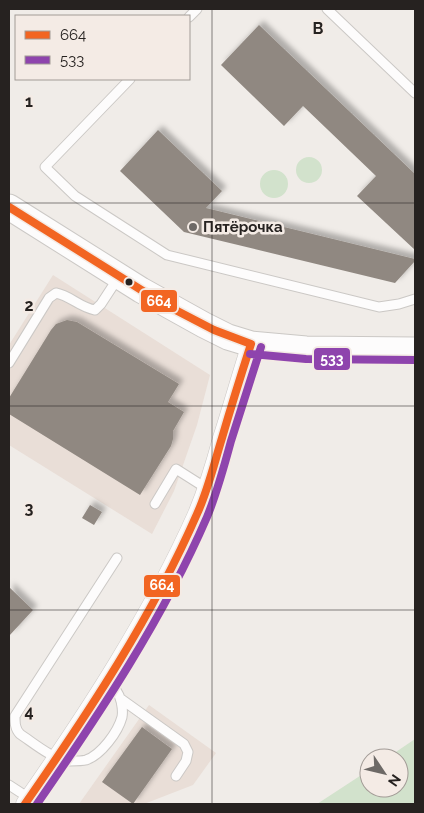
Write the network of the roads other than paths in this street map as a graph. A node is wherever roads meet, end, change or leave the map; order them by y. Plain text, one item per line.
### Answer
1 (327, 9) edge
2 (129, 80) edge
3 (415, 93) edge
4 (9, 207) edge
5 (119, 276) junction
6 (415, 298) edge
7 (251, 344) junction
8 (415, 350) edge
9 (9, 362) edge
10 (206, 488) junction
11 (155, 504) dead end
12 (117, 558) dead end
13 (107, 680) junction
14 (121, 699) junction
15 (57, 758) junction
16 (176, 776) dead end
17 (9, 785) edge
18 (27, 801) edge

1 - 3 lane
2 - 6 lane
4 - 5 street
5 - 7 street
5 - 9 lane
7 - 8 street
7 - 10 street
10 - 11 lane
10 - 13 street
12 - 15 lane
13 - 14 lane
13 - 15 street
14 - 15 lane
14 - 16 lane
15 - 18 street
17 - 18 lane

